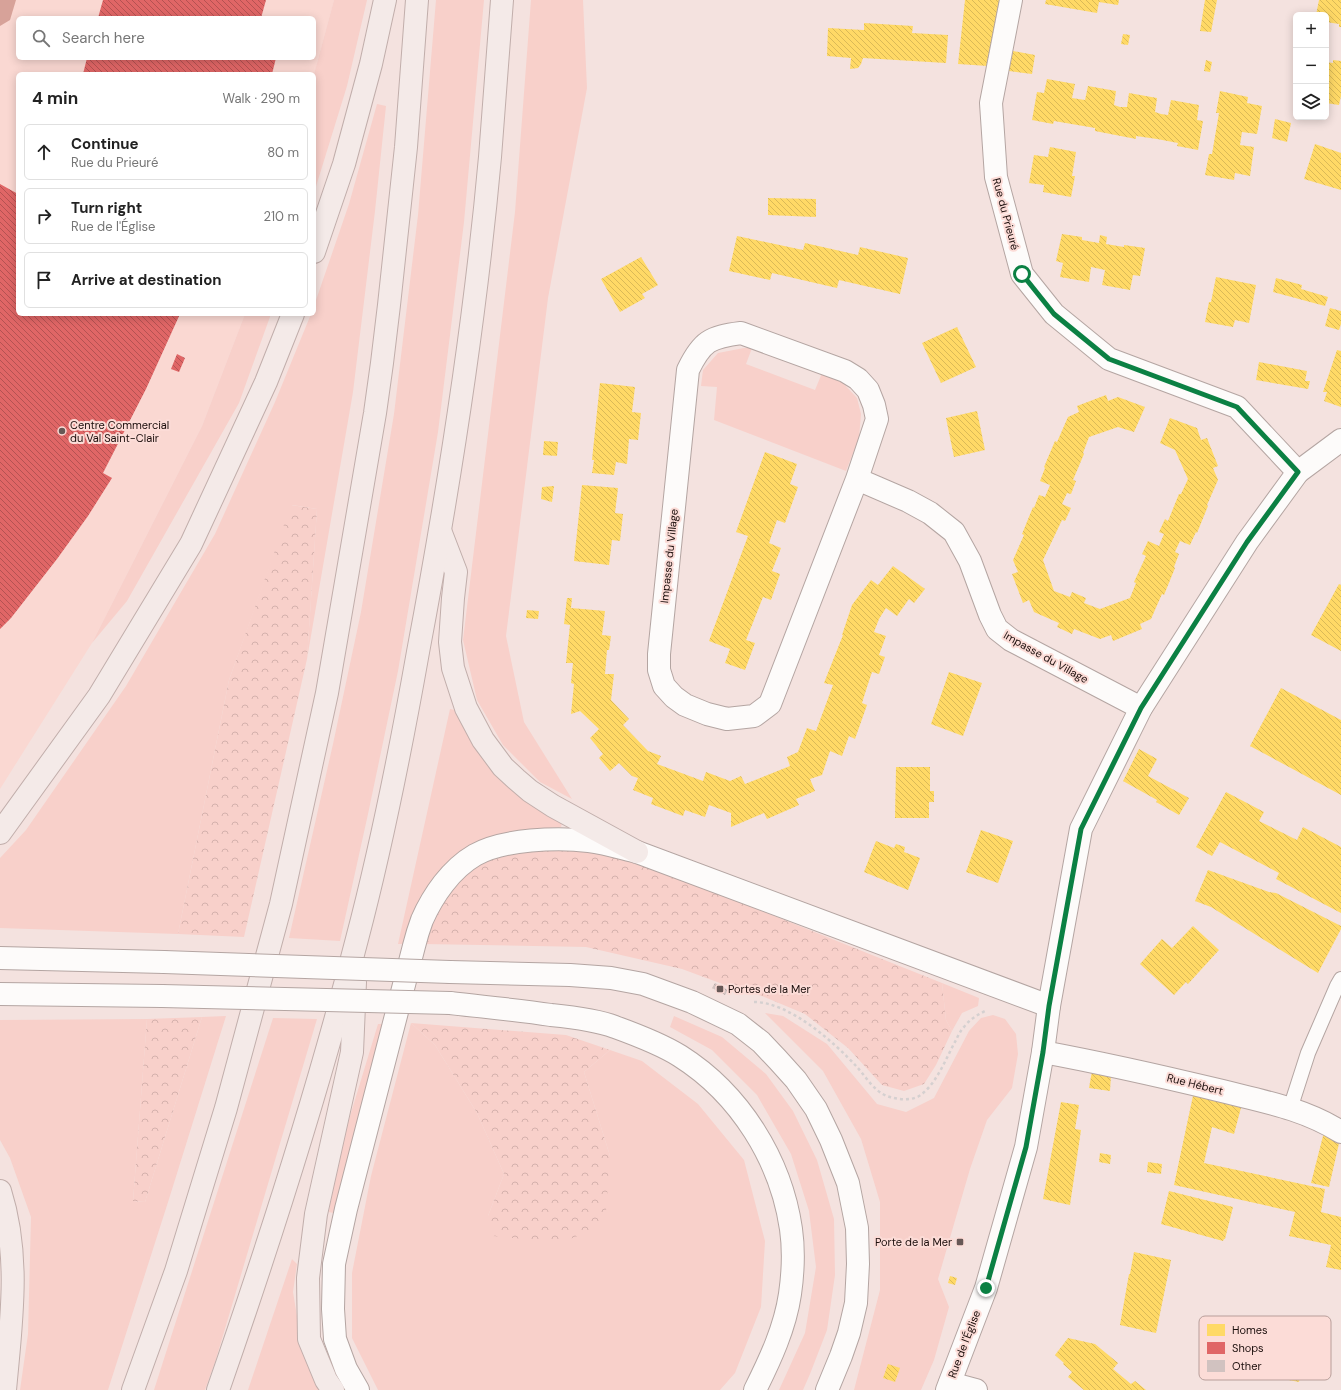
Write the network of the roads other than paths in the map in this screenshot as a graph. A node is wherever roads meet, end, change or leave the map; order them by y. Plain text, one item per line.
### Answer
1 (385, 0) edge
2 (417, 0) edge
3 (502, 0) edge
4 (1011, 0) edge
5 (316, 246) edge
6 (292, 316) edge
7 (1340, 442) edge
8 (1298, 472) junction
9 (856, 479) junction
10 (440, 533) junction
11 (1141, 708) junction
12 (0, 834) edge
13 (636, 852) junction
14 (358, 936) junction
15 (0, 958) edge
16 (1341, 979) edge
17 (0, 994) edge
18 (1049, 1006) junction
19 (1043, 1052) junction
20 (1290, 1108) junction
21 (1341, 1132) edge
22 (0, 1192) edge
23 (948, 1386) edge
24 (5, 1390) edge
25 (133, 1390) edge
26 (218, 1390) edge
27 (334, 1390) edge
28 (358, 1390) edge
29 (754, 1390) edge
30 (827, 1390) edge
31 (976, 1390) edge

1 - 5 highway
2 - 25 highway
3 - 10 highway
4 - 8 street, Rue du Prieuré
6 - 12 highway
7 - 8 street, Rue de l'Église
8 - 11 street, Rue de l'Église
9 - 9 street, Impasse du Village
9 - 11 street, Impasse du Village
10 - 13 highway
10 - 14 highway
11 - 18 street, Rue de l'Église
13 - 18 street
13 - 28 street
14 - 26 highway
14 - 27 highway
15 - 30 street, bridge
16 - 20 lane
17 - 29 street, bridge
18 - 19 street, Rue de l'Église
19 - 20 street, Rue Hébert
19 - 23 street, Rue de l'Église
20 - 21 street, Rue Hébert
22 - 24 highway
23 - 31 street

